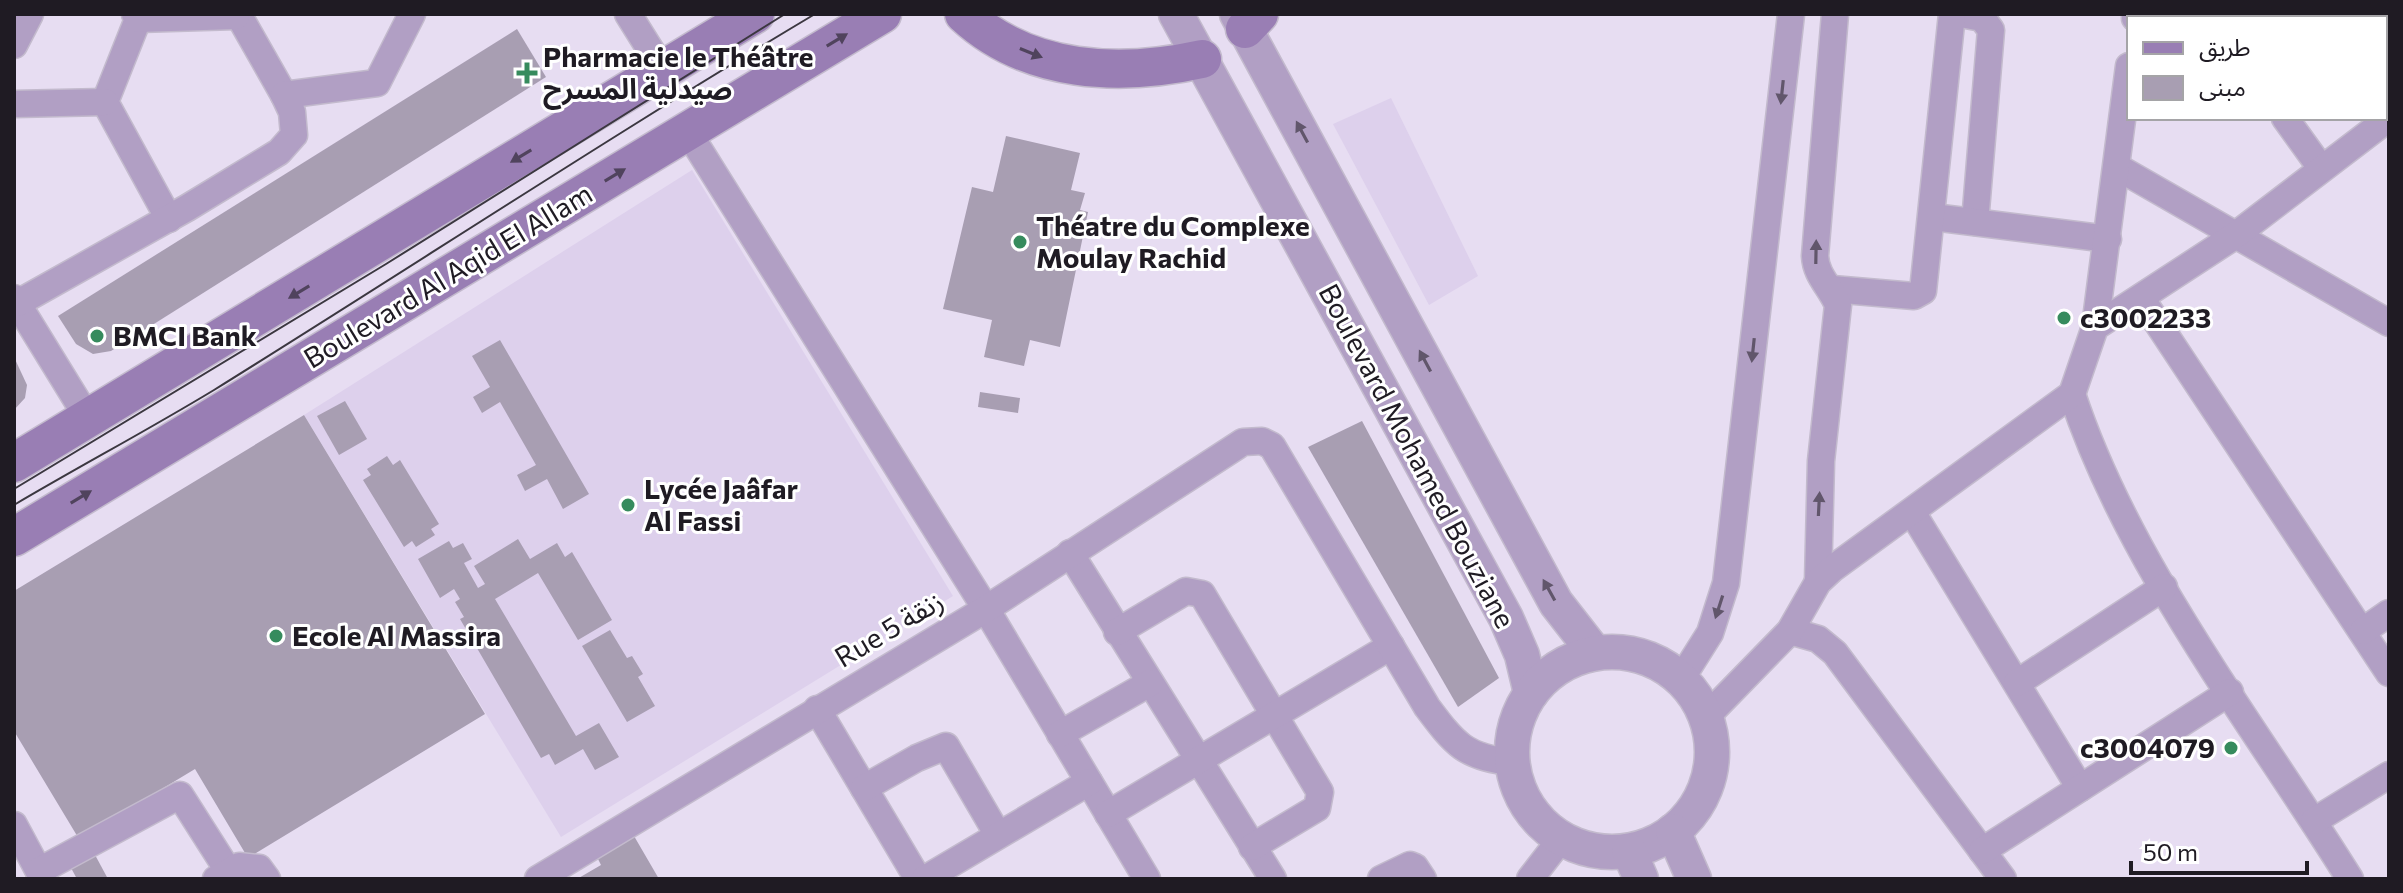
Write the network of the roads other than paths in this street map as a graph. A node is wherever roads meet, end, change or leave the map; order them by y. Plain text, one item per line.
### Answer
1 (30, 14) edge
2 (412, 14) edge
3 (628, 14) edge
4 (755, 14) edge
5 (882, 14) edge
6 (964, 14) edge
7 (1176, 14) edge
8 (1791, 14) edge
9 (1835, 14) edge
10 (1952, 14) edge
11 (1961, 14) edge
12 (237, 15) edge
13 (137, 17) edge
14 (1247, 19) edge
15 (14, 45) edge
16 (1202, 59) junction
17 (663, 70) junction
18 (2127, 83) edge
19 (284, 95) junction
20 (105, 102) junction
21 (14, 104) edge
22 (2286, 120) edge
23 (2386, 120) edge
24 (688, 132) junction
25 (2117, 167) junction
26 (2321, 168) junction
27 (1933, 217) junction
28 (169, 219) junction
29 (1975, 222) junction
30 (2233, 237) junction
31 (2108, 239) junction
32 (1832, 289) junction
33 (2141, 298) junction
34 (16, 301) edge
35 (2389, 323) edge
36 (2095, 327) junction
37 (2072, 394) junction
38 (89, 420) junction
39 (14, 463) edge
40 (1912, 512) junction
41 (14, 537) edge
42 (1070, 553) junction
43 (1818, 582) junction
44 (2164, 587) junction
45 (986, 609) junction
46 (2389, 613) edge
47 (1790, 631) junction
48 (2363, 631) junction
49 (1117, 632) junction
50 (1391, 646) junction
51 (1595, 653) junction
52 (2389, 673) edge
53 (1681, 679) junction
54 (1150, 683) junction
55 (2017, 683) junction
56 (2230, 692) junction
57 (1531, 693) junction
58 (817, 709) junction
59 (1274, 714) junction
60 (1706, 717) junction
61 (1060, 734) junction
62 (1200, 760) junction
63 (1512, 762) junction
64 (2389, 775) edge
65 (1089, 782) junction
66 (864, 788) junction
67 (2080, 788) junction
68 (1108, 814) junction
69 (2314, 821) junction
70 (14, 825) edge
71 (1673, 831) junction
72 (998, 835) junction
73 (1561, 839) junction
74 (1252, 847) junction
75 (1982, 851) junction
76 (1635, 865) edge
77 (41, 875) edge
78 (222, 875) edge
79 (267, 879) edge
80 (538, 879) edge
81 (918, 879) edge
82 (925, 879) edge
83 (1147, 879) edge
84 (1273, 879) edge
85 (1381, 879) edge
86 (1423, 879) edge
87 (1530, 879) edge
88 (1694, 879) edge
89 (2003, 879) edge
90 (2350, 879) edge

1 - 15 street
2 - 19 street
3 - 17 street
4 - 17 main road
24 -> 5 main road, Boulevard Al Aqid El Allam
6 -> 16 main road
7 - 16 street, Boulevard Mohamed Bouziane
8 -> 53 street
32 -> 9 street
10 - 27 street
11 - 29 street
12 - 13 street
12 - 19 street
13 - 20 street
51 -> 14 street, Boulevard Mohamed Bouziane
16 - 57 street, Boulevard Mohamed Bouziane
17 -> 38 main road
18 - 25 street
19 - 28 street
20 - 21 street
20 - 28 street
22 - 26 street
23 - 26 street
41 -> 24 main road, Boulevard Al Aqid El Allam
24 - 45 street
25 - 30 street
25 - 31 street
26 - 30 street
27 - 29 street
27 - 32 street
28 - 34 street
29 - 31 street
30 - 33 street
30 - 35 street
31 - 36 street
43 -> 32 street
33 - 36 street
33 - 48 street
34 - 38 street
36 - 37 street
37 - 40 street
37 - 44 street
38 - 39 main road
40 - 43 street
40 - 55 street
42 - 45 street, Rue 5 زنقة
42 - 49 street
42 - 50 street, Rue 5 زنقة
43 - 47 street
44 - 55 street
44 - 56 street
45 - 58 street, Rue 5 زنقة
45 - 61 street
46 - 48 street
47 - 60 street
47 - 75 street
48 - 52 street
49 - 54 street
49 - 59 street
50 - 59 street
50 - 63 street
51 - 53 street
51 - 57 street
53 - 60 street
54 - 61 street
54 - 62 street
55 - 67 street
56 - 67 street
56 - 69 street
57 - 63 street
58 - 66 street
58 - 80 street, Rue 5 زنقة
59 - 62 street
59 - 74 street
60 - 71 street
61 - 65 street
62 - 68 street
62 - 74 street
63 - 73 street
64 - 69 street
65 - 68 street
65 - 72 street
66 - 72 street
66 - 81 street
67 - 75 street
68 - 83 street
69 - 90 street
70 - 77 street
71 - 76 street
71 - 88 street
72 - 82 street
73 - 76 street
73 - 87 street
74 - 84 street
75 - 89 street
77 - 78 street
78 - 79 street
85 - 86 street

